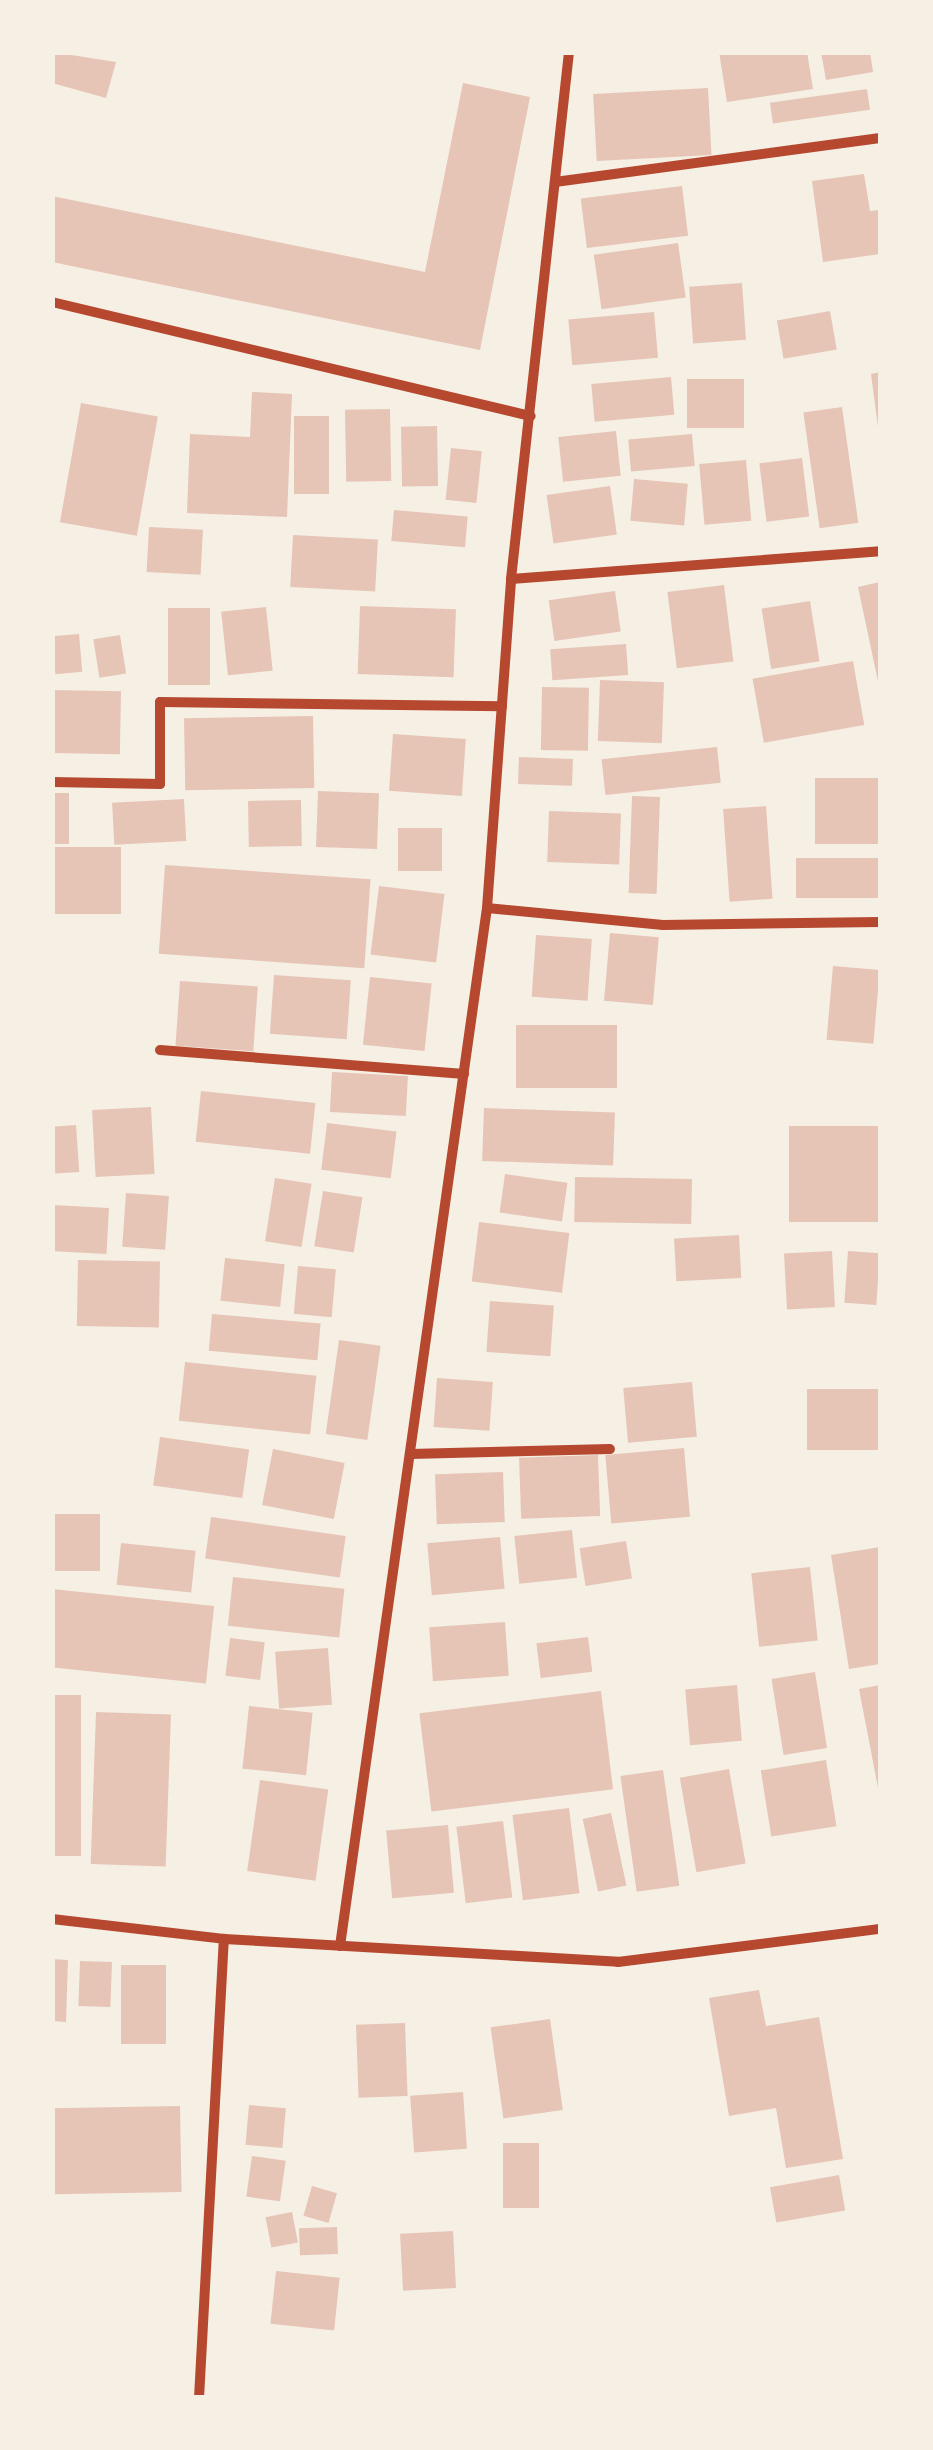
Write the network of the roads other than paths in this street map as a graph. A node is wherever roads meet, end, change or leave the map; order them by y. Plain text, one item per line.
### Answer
1 (568, 52) edge
2 (880, 138) edge
3 (555, 182) junction
4 (52, 302) edge
5 (532, 416) junction
6 (880, 552) edge
7 (512, 579) junction
8 (502, 706) junction
9 (52, 782) edge
10 (487, 908) junction
11 (880, 922) edge
12 (160, 1050) dead end
13 (464, 1074) junction
14 (610, 1448) dead end
15 (410, 1454) junction
16 (52, 1919) edge
17 (880, 1928) edge
18 (224, 1938) junction
19 (340, 1946) junction
20 (198, 2398) edge

1 - 3 street
2 - 3 street
3 - 5 street
4 - 5 street
5 - 7 street
6 - 7 street
7 - 8 street
8 - 9 street
8 - 10 street
10 - 11 street
10 - 13 street
12 - 13 street
13 - 15 street
14 - 15 street
15 - 19 street
16 - 18 street
17 - 19 street
18 - 19 street
18 - 20 street

